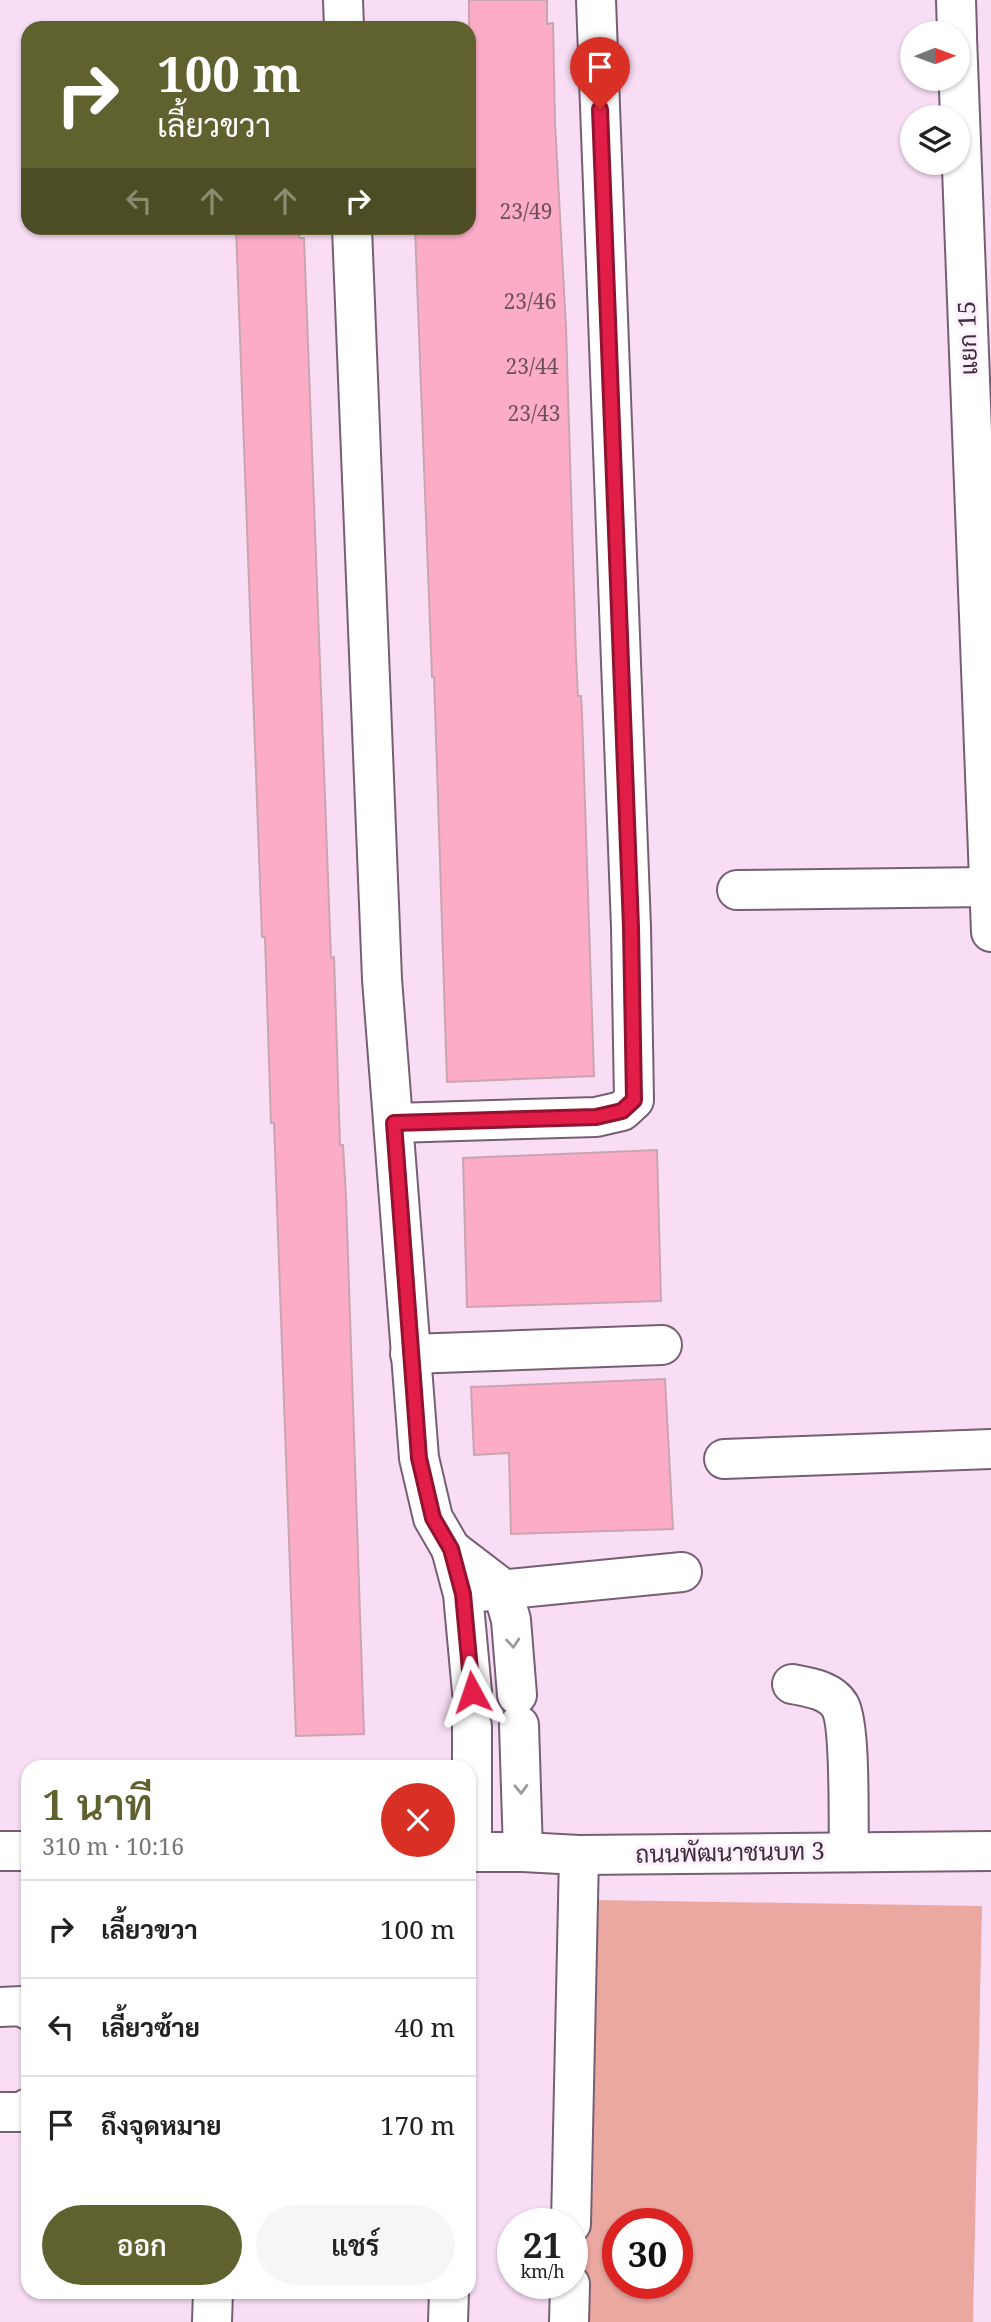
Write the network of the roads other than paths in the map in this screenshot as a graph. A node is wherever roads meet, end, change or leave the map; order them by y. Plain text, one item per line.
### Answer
1 (343, 0) edge
2 (596, 0) edge
3 (956, 0) edge
4 (344, 21) edge
5 (957, 21) edge
6 (959, 91) edge
7 (352, 235) edge
8 (989, 887) junction
9 (737, 890) dead end
10 (991, 932) edge
11 (394, 1123) junction
12 (662, 1345) dead end
13 (410, 1354) junction
14 (991, 1449) edge
15 (724, 1459) dead end
16 (451, 1549) junction
17 (682, 1572) dead end
18 (502, 1588) junction
19 (463, 1594) junction
20 (792, 1684) dead end
21 (471, 1760) edge
22 (0, 1851) edge
23 (21, 1851) edge
24 (991, 1851) edge
25 (476, 1852) edge
26 (523, 1852) junction
27 (849, 1852) junction
28 (579, 1855) junction
29 (21, 2006) edge
30 (0, 2007) edge
31 (0, 2112) edge
32 (21, 2112) edge
33 (571, 2208) edge
34 (213, 2299) edge
35 (449, 2299) edge
36 (570, 2299) edge
37 (212, 2322) edge
38 (449, 2322) edge
39 (569, 2322) edge

1 - 4 street
2 - 11 street
3 - 5 street, แยก 15
6 - 8 street, แยก 15
7 - 11 street
8 - 9 street
8 - 10 street, แยก 15
11 - 13 street
12 - 13 street
13 - 16 street
14 - 15 street
16 - 18 street
16 - 19 street
17 - 18 street
18 - 19 street
18 -> 26 street
19 - 21 street
20 - 27 street
22 - 23 street
24 - 27 street, ถนนพัฒนาชนบท 3
25 - 26 street, ถนนพัฒนาชนบท 3
26 - 28 street, ถนนพัฒนาชนบท 3
27 - 28 street, ถนนพัฒนาชนบท 3
28 - 33 street
29 - 30 street
31 - 32 street
34 - 37 street
35 - 38 street
36 - 39 street

